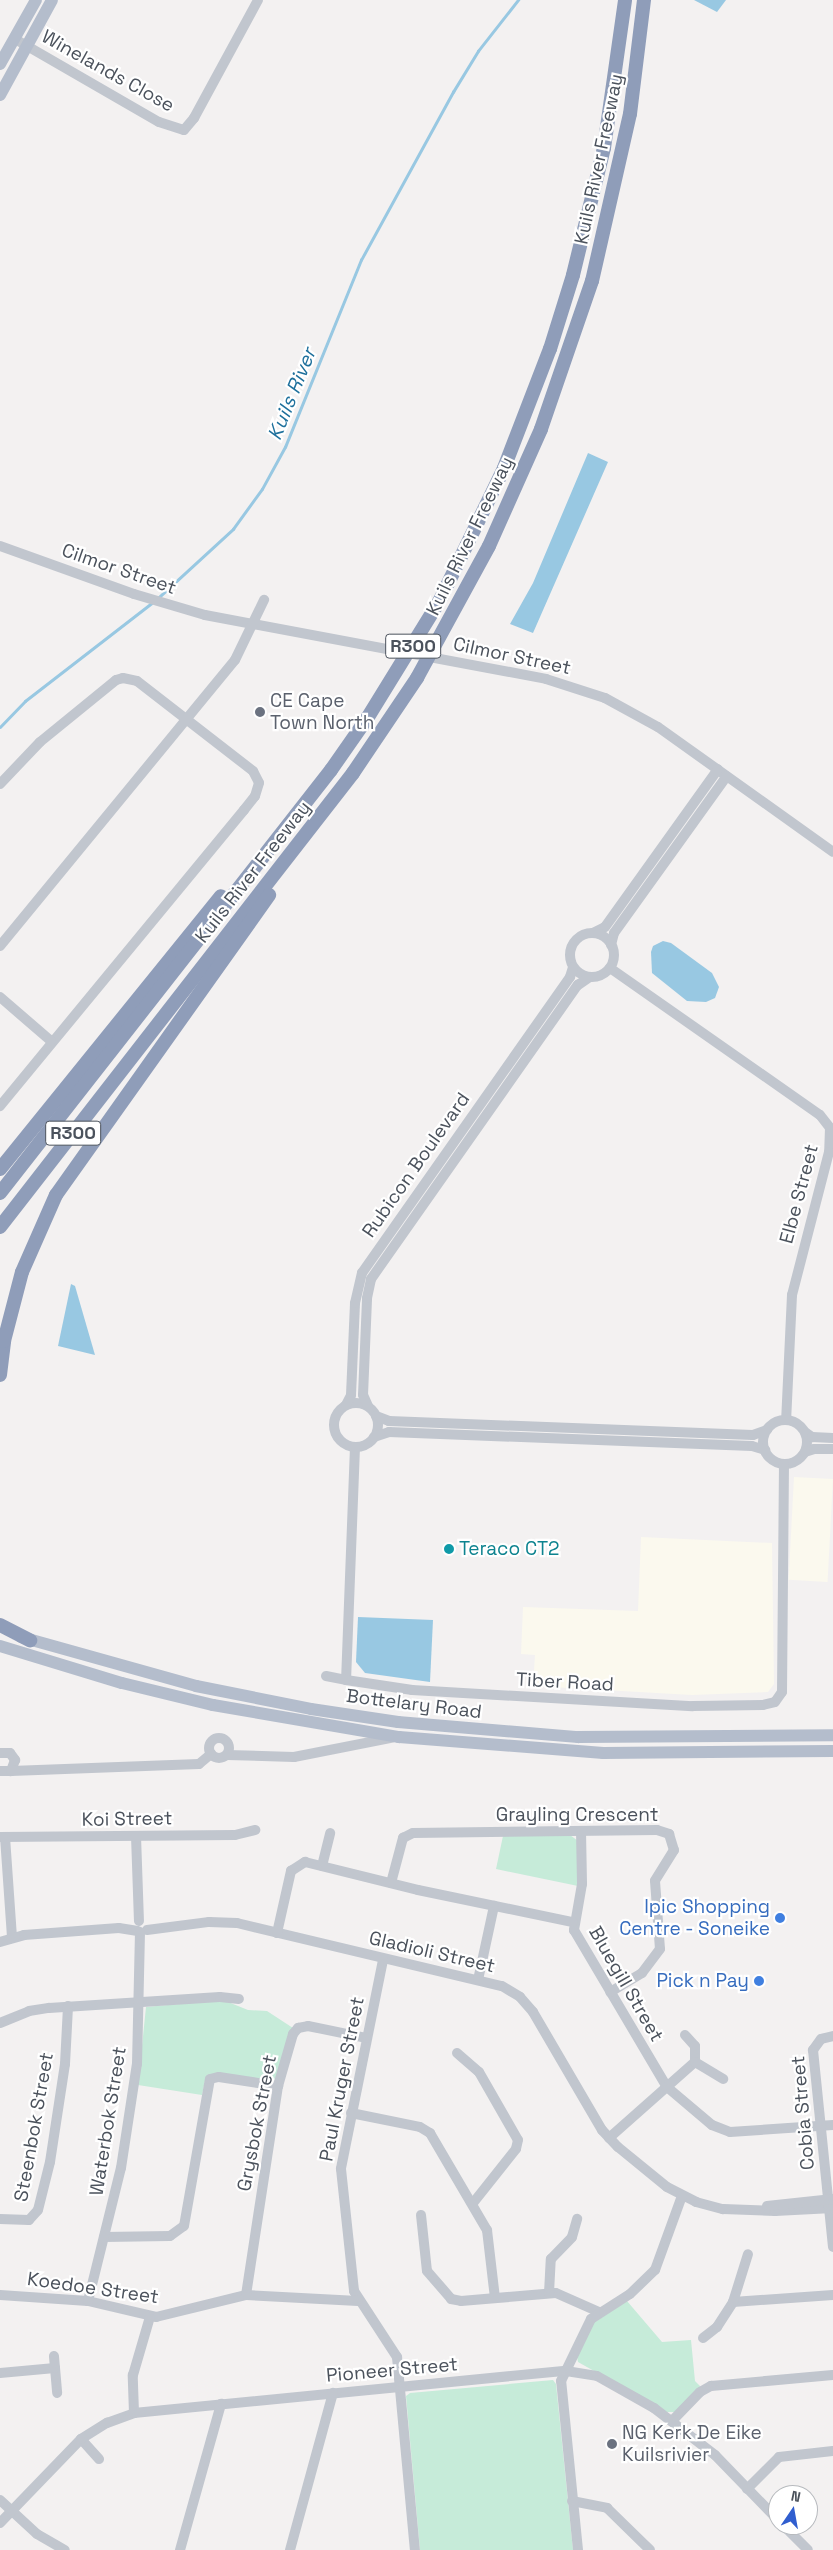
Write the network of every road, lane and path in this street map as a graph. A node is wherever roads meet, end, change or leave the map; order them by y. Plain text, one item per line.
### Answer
1 (36, 0) edge
2 (52, 0) edge
3 (258, 0) edge
4 (625, 0) edge
5 (644, 0) edge
6 (15, 39) junction
7 (29, 47) junction
8 (0, 64) edge
9 (0, 95) edge
10 (1, 549) edge
11 (264, 600) dead end
12 (253, 625) junction
13 (185, 718) junction
14 (718, 769) junction
15 (727, 776) junction
16 (0, 784) edge
17 (292, 820) junction
18 (307, 833) junction
19 (833, 852) edge
20 (593, 934) junction
21 (612, 945) junction
22 (0, 946) edge
23 (573, 967) junction
24 (610, 968) junction
25 (590, 977) junction
26 (0, 997) edge
27 (51, 1041) junction
28 (0, 1106) edge
29 (0, 1169) edge
30 (0, 1194) edge
31 (0, 1226) edge
32 (0, 1375) edge
33 (346, 1405) junction
34 (368, 1406) junction
35 (376, 1416) junction
36 (786, 1420) junction
37 (767, 1430) junction
38 (805, 1432) junction
39 (374, 1437) junction
40 (833, 1438) edge
41 (355, 1447) junction
42 (833, 1449) edge
43 (765, 1450) junction
44 (805, 1452) junction
45 (784, 1464) junction
46 (0, 1626) edge
47 (0, 1630) edge
48 (30, 1640) junction
49 (0, 1646) edge
50 (326, 1676) dead end
51 (346, 1680) junction
52 (833, 1726) edge
53 (833, 1735) edge
54 (399, 1737) junction
55 (754, 1737) junction
56 (831, 1751) edge
57 (0, 1753) edge
58 (211, 1754) junction
59 (227, 1756) junction
60 (14, 1757) junction
61 (36, 1767) junction
62 (0, 1771) edge
63 (11, 1771) junction
64 (255, 1830) dead end
65 (581, 1831) junction
66 (330, 1833) dead end
67 (136, 1836) junction
68 (2, 1837) edge
69 (322, 1866) junction
70 (391, 1884) junction
71 (494, 1906) junction
72 (573, 1922) junction
73 (142, 1926) junction
74 (277, 1932) junction
75 (12, 1937) junction
76 (0, 1942) edge
77 (383, 1960) junction
78 (478, 1980) junction
79 (610, 1992) junction
80 (239, 1999) dead end
81 (140, 2002) junction
82 (68, 2006) junction
83 (0, 2023) edge
84 (686, 2035) dead end
85 (833, 2036) edge
86 (366, 2038) junction
87 (457, 2053) dead end
88 (695, 2062) junction
89 (723, 2079) dead end
90 (278, 2086) junction
91 (667, 2087) junction
92 (351, 2113) junction
93 (833, 2125) edge
94 (820, 2126) junction
95 (609, 2138) junction
96 (682, 2196) junction
97 (473, 2203) junction
98 (831, 2204) edge
99 (421, 2215) dead end
100 (0, 2219) edge
101 (578, 2219) dead end
102 (104, 2237) junction
103 (833, 2247) edge
104 (748, 2254) dead end
105 (549, 2293) junction
106 (0, 2295) edge
107 (246, 2295) junction
108 (833, 2295) edge
109 (495, 2298) junction
110 (358, 2301) junction
111 (88, 2302) junction
112 (733, 2302) junction
113 (599, 2312) junction
114 (150, 2316) junction
115 (703, 2338) dead end
116 (54, 2356) dead end
117 (55, 2368) junction
118 (566, 2371) junction
119 (0, 2373) edge
120 (833, 2375) edge
121 (400, 2387) junction
122 (57, 2393) dead end
123 (333, 2393) junction
124 (221, 2404) junction
125 (134, 2413) junction
126 (672, 2421) junction
127 (81, 2439) junction
128 (833, 2451) edge
129 (99, 2459) dead end
130 (747, 2489) junction
131 (0, 2500) edge
132 (572, 2501) junction
133 (768, 2510) edge
134 (10, 2512) junction
135 (0, 2523) edge
136 (793, 2535) edge
137 (65, 2550) edge
138 (180, 2550) edge
139 (290, 2550) edge
140 (416, 2550) edge
141 (578, 2550) edge
142 (650, 2550) edge
143 (808, 2550) edge

1 - 6 main road
2 - 7 main road
3 - 7 street, Winelands Close
4 - 17 highway, Kuils River Freeway / R300
5 - 18 highway, Kuils River Freeway / R300
6 - 7 street, Winelands Close
6 - 8 main road
7 - 9 main road
10 - 12 street, Cilmor Street
11 - 12 street
12 - 13 street
12 - 14 street, Cilmor Street
13 - 16 street
13 - 22 street
13 - 27 street
14 - 15 street, Cilmor Street
14 - 20 street
15 - 19 street, Cilmor Street
15 - 21 street
17 - 29 highway
17 - 30 highway, Kuils River Freeway / R300
18 - 31 highway, Kuils River Freeway / R300
18 - 32 highway
20 - 21 street
20 - 23 street
21 - 24 street
23 - 25 street
23 - 33 street, Rubicon Boulevard
24 - 25 street
24 - 36 street, Elbe Street
25 - 34 street, Rubicon Boulevard
26 - 27 street
27 - 28 street
33 - 34 street
33 - 41 street
34 - 35 street
35 - 37 street
35 - 39 street
36 - 37 street
36 - 38 street
37 - 43 street
38 - 40 street
38 - 44 street
39 - 41 street
39 - 43 street
41 - 51 street
42 - 44 street
43 - 45 street
44 - 45 street
45 - 51 street, Tiber Road
46 - 48 highway
47 - 48 main road, Bottelary Road
48 - 55 main road, Bottelary Road
49 - 54 main road, Bottelary Road
50 - 51 street
52 - 55 main road
53 - 55 main road, Bottelary Road
54 - 56 main road, Bottelary Road
54 - 59 street
57 - 60 street
58 - 59 street
58 - 59 street
58 - 61 street
60 - 61 street
60 - 63 street
61 - 63 street
62 - 63 street
64 - 67 street, Koi Street
65 - 70 street, Grayling Crescent
65 - 72 street
65 - 79 street, Grayling Crescent
66 - 69 street
67 - 68 street, Koi Street
67 - 73 street, Waterbok Street
68 - 75 street
69 - 70 street, Bluegill Street
69 - 74 street, Bluegill Street
70 - 71 street, Bluegill Street
71 - 72 street, Bluegill Street
71 - 78 street
72 - 79 street, Bluegill Street
73 - 74 street, Gladioli Street
73 - 75 street, Gladioli Street
73 - 81 street, Waterbok Street
74 - 77 street, Gladioli Street
75 - 76 street, Gladioli Street
77 - 78 street, Gladioli Street
77 - 86 street, Paul Kruger Street
78 - 95 street, Gladioli Street
79 - 91 street, Bluegill Street
80 - 81 street
81 - 82 street
81 - 102 street, Waterbok Street
82 - 83 street
82 - 100 street, Steenbok Street
84 - 88 street
85 - 94 street, Cobia Street
86 - 90 street, Grysbok Street
86 - 92 street, Paul Kruger Street
87 - 97 street
88 - 89 street
88 - 91 street
90 - 102 street
90 - 107 street, Grysbok Street
91 - 94 street, Bluegill Street
91 - 95 street
92 - 97 street
92 - 110 street, Paul Kruger Street
93 - 94 street, Bluegill Street
94 - 98 street, Cobia Street
95 - 96 street, Gladioli Street
96 - 98 street, Gladioli Street
96 - 113 street
97 - 109 street
98 - 103 street, Cobia Street
99 - 109 street
101 - 105 street
102 - 111 street, Waterbok Street
104 - 112 street
105 - 109 street
105 - 113 street
106 - 111 street, Koedoe Street
107 - 110 street, Koedoe Street
107 - 114 street, Koedoe Street
108 - 112 street
110 - 121 street, Paul Kruger Street
111 - 114 street, Koedoe Street
112 - 115 street
113 - 118 street
114 - 125 street
116 - 117 street
117 - 119 street
117 - 122 street
118 - 121 street, Pioneer Street
118 - 126 street, Pioneer Street
118 - 132 street
120 - 126 street
121 - 123 street, Pioneer Street
121 - 140 street, Paul Kruger Street
123 - 124 street, Pioneer Street
123 - 139 street
124 - 125 street, Pioneer Street
124 - 138 street
125 - 127 street, Pioneer Street
126 - 130 street, Pioneer Street
127 - 129 street
127 - 134 street, Pioneer Street
128 - 130 street
130 - 133 street, Pioneer Street
131 - 134 street
132 - 141 street
132 - 142 street
134 - 135 street, Pioneer Street
134 - 137 street
136 - 143 street

